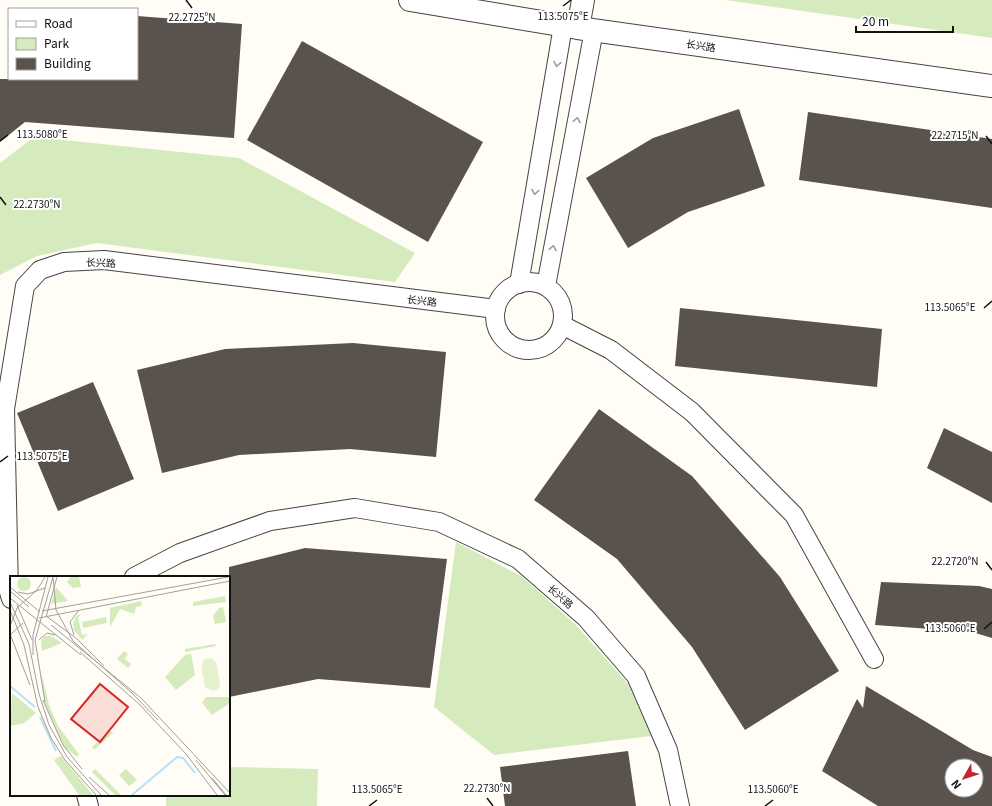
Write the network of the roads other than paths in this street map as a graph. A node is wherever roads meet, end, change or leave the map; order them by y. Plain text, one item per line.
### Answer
1 (410, 0) edge
2 (583, 0) edge
3 (578, 28) junction
4 (992, 86) edge
5 (519, 284) junction
6 (546, 286) junction
7 (496, 309) junction
8 (562, 325) junction
9 (136, 576) edge
10 (10, 596) edge
11 (874, 659) dead end
12 (86, 796) edge
13 (89, 806) edge
14 (680, 806) edge

1 - 3 street, 长兴路
2 - 3 street
3 - 4 street, 长兴路
3 -> 5 lane
6 -> 3 lane
5 - 6 lane
5 - 7 lane
6 - 8 lane
7 - 8 lane
7 - 10 lane, 长兴路
8 - 11 lane
9 - 14 lane, 长兴路
12 - 13 lane

